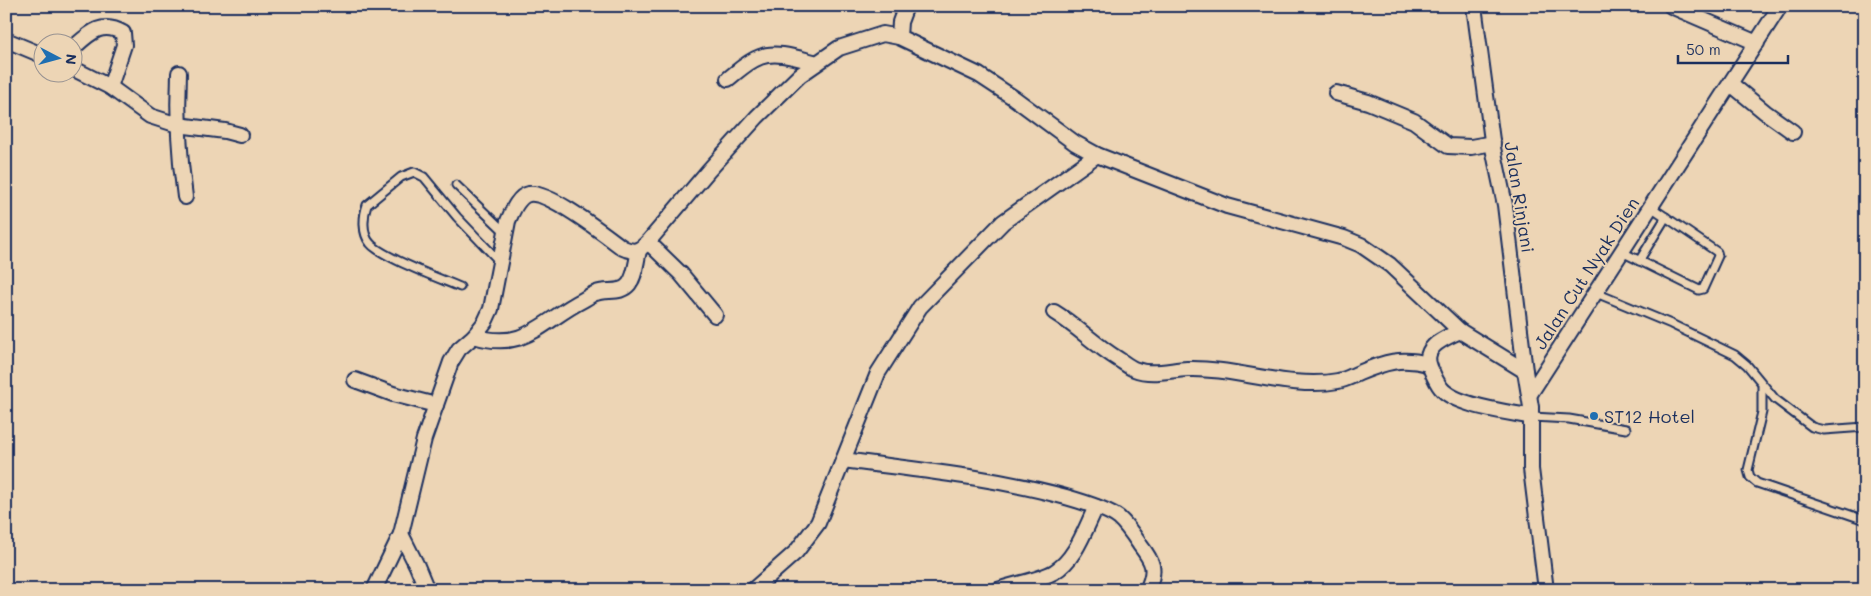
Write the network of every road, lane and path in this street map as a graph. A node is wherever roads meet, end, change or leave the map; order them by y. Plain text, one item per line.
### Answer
1 (906, 6) edge
2 (1474, 6) edge
3 (1671, 6) edge
4 (1780, 6) edge
5 (899, 37) junction
6 (6, 40) edge
7 (82, 41) edge
8 (1757, 43) junction
9 (32, 51) edge
10 (817, 63) junction
11 (82, 73) edge
12 (178, 73) dead end
13 (728, 80) dead end
14 (1731, 84) junction
15 (110, 87) junction
16 (1336, 93) dead end
17 (178, 124) junction
18 (1793, 132) dead end
19 (240, 135) dead end
20 (1493, 143) junction
21 (1097, 155) junction
22 (456, 185) dead end
23 (185, 197) dead end
24 (1651, 207) junction
25 (1666, 217) junction
26 (506, 233) junction
27 (643, 246) junction
28 (1622, 252) junction
29 (1639, 261) junction
30 (500, 262) junction
31 (460, 287) dead end
32 (1596, 293) junction
33 (1054, 312) dead end
34 (715, 315) dead end
35 (1460, 331) junction
36 (474, 336) junction
37 (1428, 364) junction
38 (1525, 371) junction
39 (355, 380) dead end
40 (1762, 385) junction
41 (1530, 394) junction
42 (436, 406) junction
43 (1532, 416) junction
44 (1865, 427) edge
45 (1626, 429) dead end
46 (843, 460) junction
47 (1096, 507) junction
48 (1865, 520) edge
49 (401, 534) junction
50 (374, 590) edge
51 (427, 590) edge
52 (753, 590) edge
53 (998, 590) edge
54 (1147, 590) edge
55 (1546, 590) edge

1 - 5 street
2 - 20 street, Jalan Rinjani
3 - 8 street
4 - 8 street, Jalan Cut Nyak Dien
5 - 10 street
5 - 21 street
6 - 9 street
7 - 15 street
8 - 14 street, Jalan Cut Nyak Dien
10 - 13 street
10 - 27 street
11 - 15 street
12 - 17 street
14 - 18 street
14 - 24 street, Jalan Cut Nyak Dien
15 - 17 street
16 - 20 street
17 - 19 street
17 - 23 street
20 - 38 street, Jalan Rinjani
21 - 35 street
21 - 46 street
22 - 26 lane
24 - 25 lane
24 - 28 street, Jalan Cut Nyak Dien
25 - 29 lane
25 - 29 lane
26 - 27 street
26 - 30 street
27 - 34 street
27 - 36 street
28 - 29 lane
28 - 32 street, Jalan Cut Nyak Dien
30 - 31 lane
30 - 36 street
32 - 40 lane
32 - 41 street, Jalan Cut Nyak Dien
33 - 37 street
35 - 37 street
35 - 38 street
36 - 42 street
37 - 43 street
38 - 41 street, Jalan Rinjani
39 - 42 street
40 - 44 lane
40 - 48 lane
41 - 43 street
42 - 49 street
43 - 45 lane
43 - 55 street
46 - 47 street
46 - 52 street
47 - 53 street
47 - 54 street
49 - 50 street
49 - 51 street

